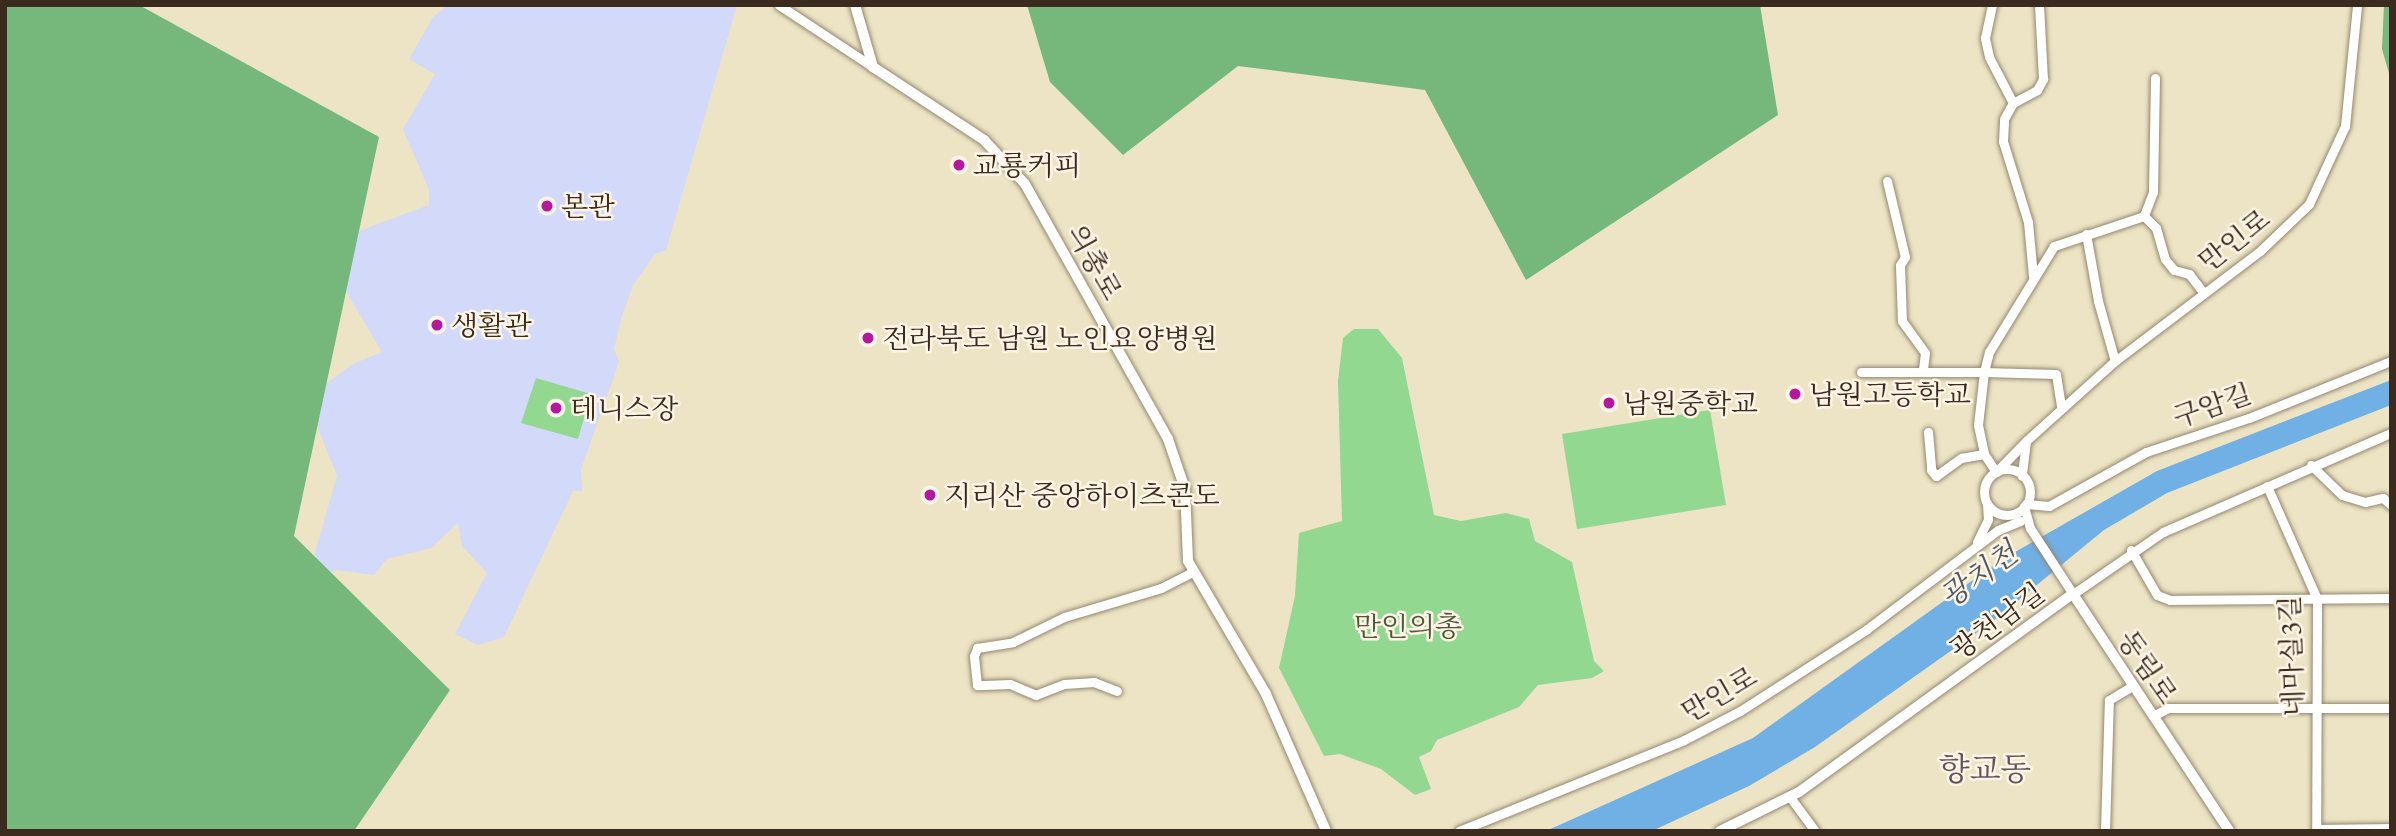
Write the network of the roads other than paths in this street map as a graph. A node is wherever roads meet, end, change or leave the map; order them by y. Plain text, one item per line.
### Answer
1 (779, 5) edge
2 (855, 5) edge
3 (2039, 5) edge
4 (2357, 5) edge
5 (1990, 7) edge
6 (873, 67) junction
7 (2155, 78) dead end
8 (2013, 103) junction
9 (1887, 181) dead end
10 (2144, 216) junction
11 (2086, 234) junction
12 (2033, 276) junction
13 (2204, 293) junction
14 (2115, 361) junction
15 (2391, 361) edge
16 (1923, 370) junction
17 (1861, 372) dead end
18 (1984, 372) junction
19 (2061, 406) junction
20 (1928, 432) dead end
21 (2391, 433) edge
22 (2026, 441) junction
23 (1984, 454) junction
24 (2311, 465) junction
25 (1997, 472) junction
26 (2022, 476) junction
27 (2267, 486) junction
28 (2027, 502) junction
29 (1987, 503) junction
30 (2391, 505) edge
31 (2010, 514) junction
32 (2020, 521) junction
33 (2001, 528) junction
34 (2030, 528) junction
35 (1975, 547) junction
36 (2131, 550) junction
37 (1194, 571) junction
38 (2071, 591) junction
39 (2391, 598) edge
40 (2317, 599) junction
41 (2132, 686) junction
42 (1117, 691) dead end
43 (2316, 707) junction
44 (2391, 708) edge
45 (2153, 716) junction
46 (1790, 797) junction
47 (2391, 828) edge
48 (1327, 829) edge
49 (2317, 830) edge
50 (1459, 831) edge
51 (1720, 831) edge
52 (1815, 831) edge
53 (2105, 831) edge
54 (2229, 831) edge

1 - 6 street, 의총로
2 - 6 street
3 - 8 street
4 - 13 street, 만인로
5 - 8 street
6 - 37 street, 의총로
7 - 10 street
8 - 12 street
9 - 16 street
10 - 11 street
10 - 13 street
11 - 12 street
11 - 14 street
12 - 18 street
13 - 14 street, 만인로
14 - 19 street, 만인로
15 - 28 street, 구암길
16 - 17 street
16 - 18 street
18 - 19 street
18 - 23 street
19 - 22 street, 만인로
20 - 23 street
21 - 24 street, 광천남길
22 - 25 street, 만인로
22 - 26 street
23 - 25 street
24 - 27 street, 광천남길
24 - 30 street
25 - 26 street
25 - 29 street
26 - 28 street
27 - 36 street, 광천남길
27 - 40 street, 네마실3길
28 - 31 street
28 - 34 street
29 - 31 street
29 - 35 street
31 - 32 street
31 - 33 street
32 - 33 street
32 - 34 street
33 - 35 street, 만인로
34 - 38 street, 동림로
35 - 50 street, 만인로
36 - 38 street, 광천남길
36 - 40 street
37 - 42 street
37 - 48 street, 의총로
38 - 41 street, 동림로
38 - 46 street, 광천남길
39 - 40 street
40 - 43 street, 네마실3길
41 - 45 street, 동림로
41 - 53 street
43 - 44 street
43 - 45 street
43 - 49 street, 네마실3길
45 - 54 street, 동림로
46 - 51 street, 광천남길
46 - 52 street
47 - 49 street

